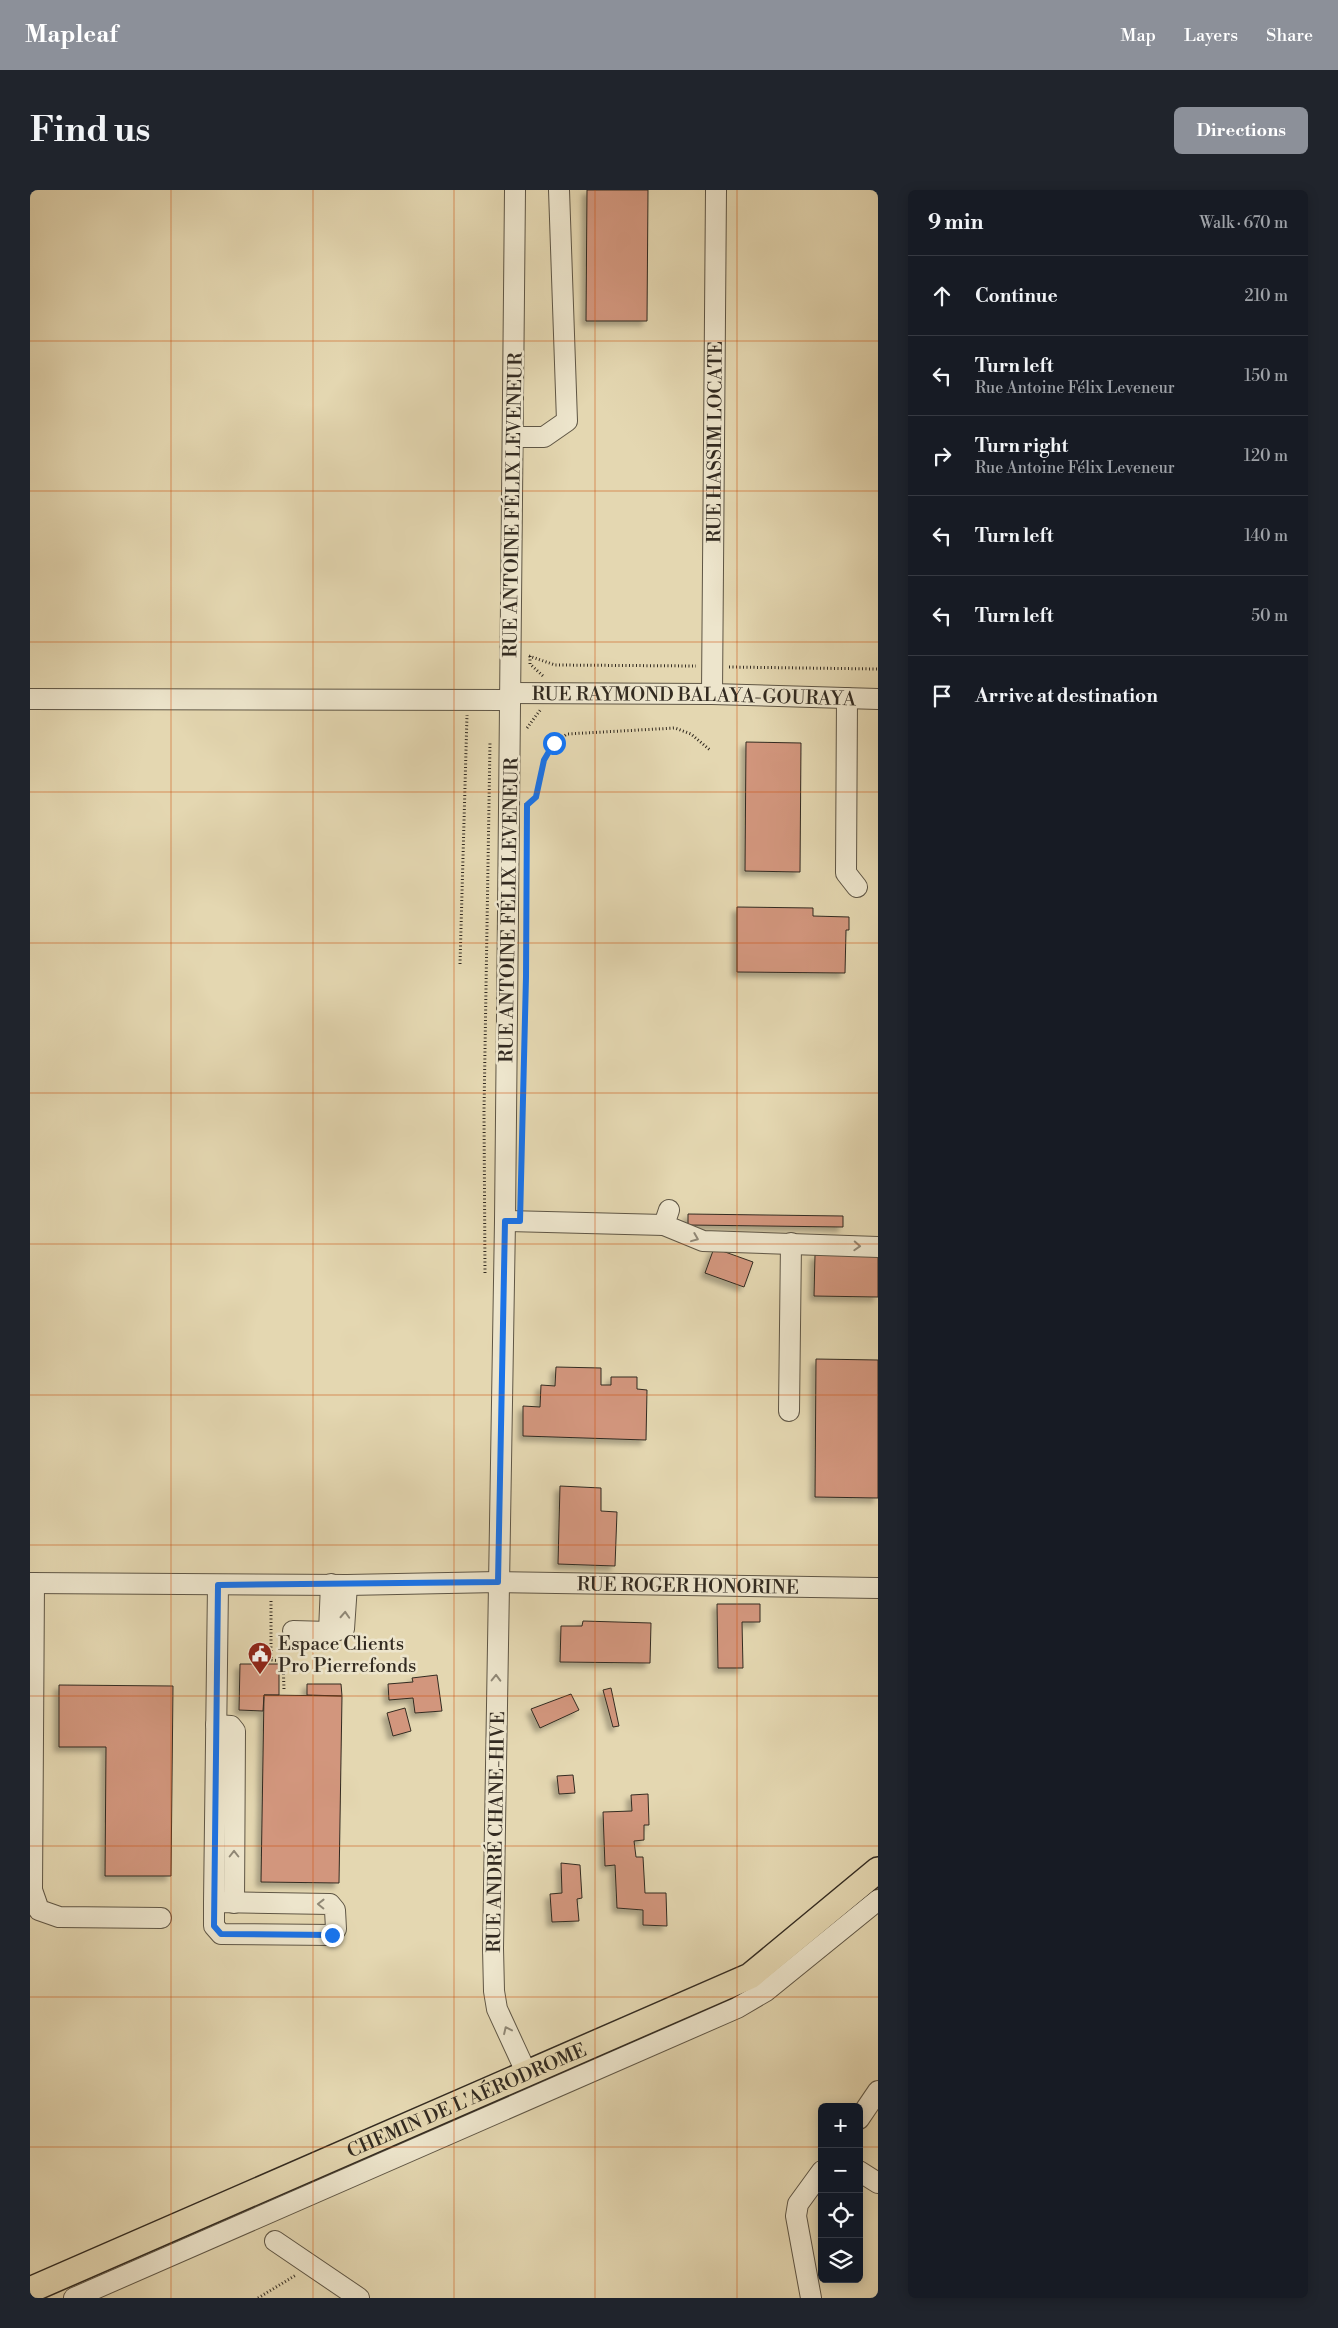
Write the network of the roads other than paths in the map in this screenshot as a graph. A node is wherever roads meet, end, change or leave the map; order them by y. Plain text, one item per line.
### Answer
1 (515, 190) edge
2 (559, 190) edge
3 (716, 190) edge
4 (513, 437) junction
5 (712, 694) junction
6 (510, 696) junction
7 (847, 698) junction
8 (878, 698) edge
9 (30, 699) edge
10 (857, 887) dead end
11 (505, 1221) junction
12 (790, 1244) junction
13 (878, 1247) edge
14 (789, 1411) dead end
15 (498, 1582) junction
16 (32, 1583) edge
17 (339, 1584) junction
18 (218, 1585) junction
19 (878, 1588) edge
20 (293, 1631) dead end
21 (216, 1725) junction
22 (878, 1870) edge
23 (878, 1900) edge
24 (214, 1902) junction
25 (234, 1903) junction
26 (161, 1918) dead end
27 (527, 2074) junction
28 (878, 2091) edge
29 (863, 2113) edge
30 (818, 2176) edge
31 (276, 2241) dead end
32 (30, 2290) edge
33 (74, 2298) edge
34 (359, 2298) edge
35 (811, 2298) edge

1 - 4 street, RUE ANTOINE FÉLIX LEVENEUR
2 - 4 street
3 - 5 street, RUE HASSIM LOCATE
4 - 6 street, RUE ANTOINE FÉLIX LEVENEUR
5 - 6 street, RUE RAYMOND BALAYA-GOURAYA
5 - 7 street, RUE RAYMOND BALAYA-GOURAYA
6 - 9 street, RUE RAYMOND BALAYA-GOURAYA
6 - 11 street, RUE ANTOINE FÉLIX LEVENEUR
7 - 8 street, RUE RAYMOND BALAYA-GOURAYA
7 - 10 street
11 -> 12 street
11 - 15 street, RUE ANTOINE FÉLIX LEVENEUR
12 -> 13 street
12 - 14 street
15 - 17 street
15 - 19 street, RUE ROGER HONORINE
27 -> 15 street, RUE ANDRÉ CHANE-HIVE
16 - 18 street
16 - 26 street
17 - 18 street
17 - 20 street
18 - 21 street
21 - 24 street
25 -> 21 street
22 - 27 main road, CHEMIN DE L'AÉRODROME
23 - 33 street
24 - 25 street
24 -> 25 street
27 - 32 main road, CHEMIN DE L'AÉRODROME
28 - 29 street
30 - 35 street
31 - 34 street

